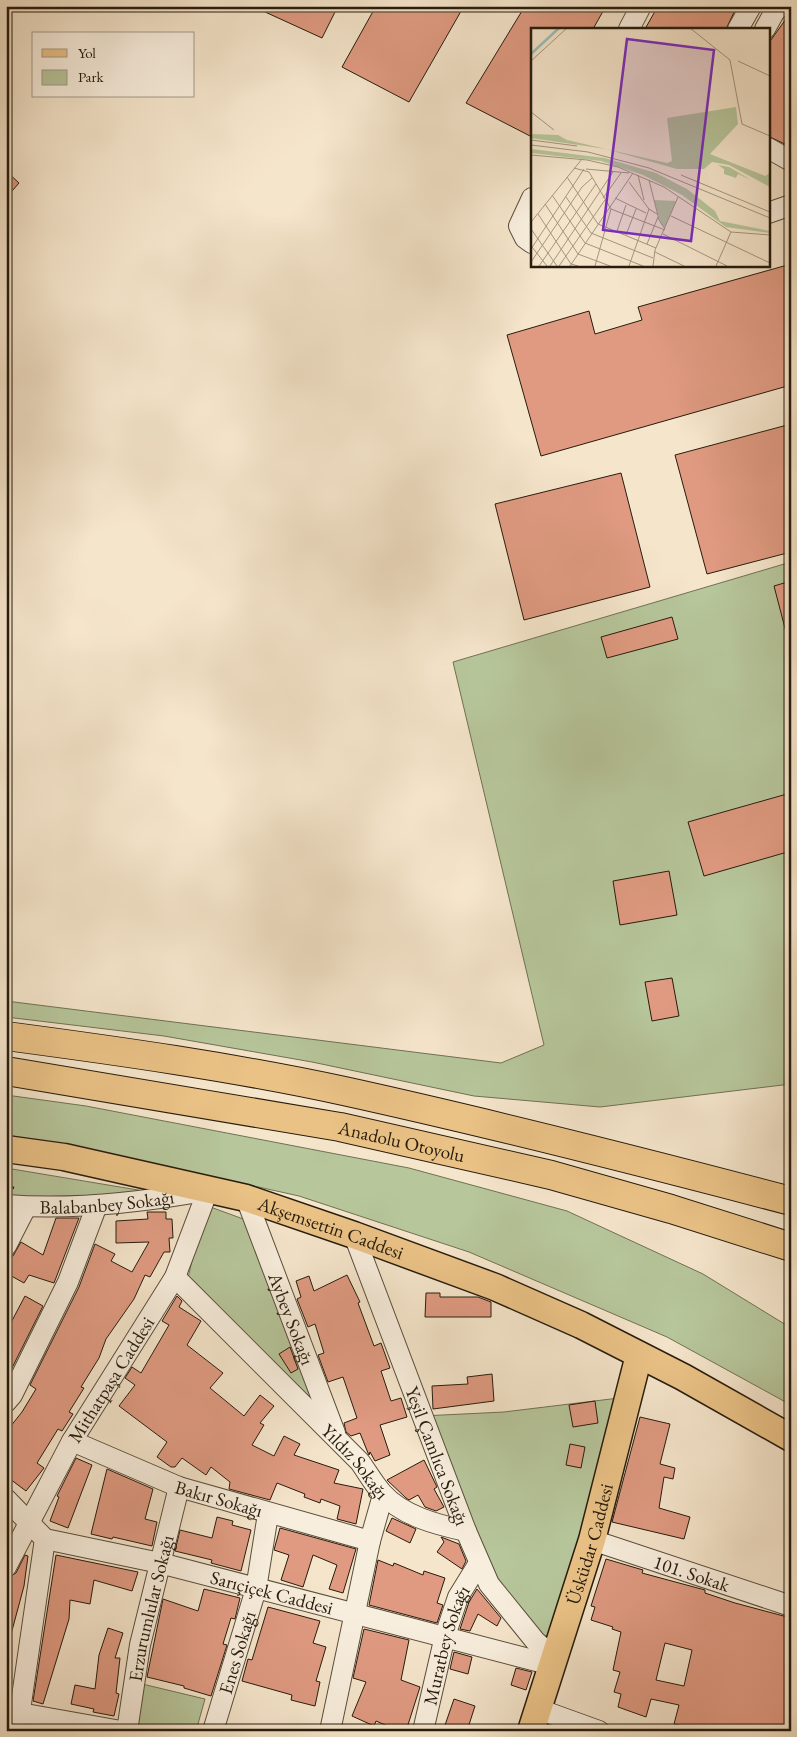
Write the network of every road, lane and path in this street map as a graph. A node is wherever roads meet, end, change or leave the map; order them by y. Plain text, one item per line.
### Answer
1 (641, 6) edge
2 (751, 6) edge
3 (781, 6) edge
4 (630, 28) edge
5 (739, 28) edge
6 (765, 28) edge
7 (770, 149) edge
8 (791, 161) edge
9 (531, 200) edge
10 (791, 205) edge
11 (770, 212) edge
12 (531, 242) edge
13 (6, 1036) edge
14 (6, 1071) edge
15 (6, 1149) edge
16 (208, 1190) junction
17 (246, 1198) junction
18 (791, 1201) edge
19 (6, 1205) edge
20 (97, 1205) junction
21 (26, 1207) junction
22 (354, 1235) junction
23 (6, 1246) edge
24 (791, 1247) edge
25 (175, 1277) junction
26 (639, 1355) junction
27 (6, 1402) edge
28 (791, 1438) edge
29 (337, 1440) junction
30 (72, 1441) junction
31 (178, 1487) junction
32 (383, 1495) junction
33 (6, 1499) edge
34 (268, 1514) junction
35 (28, 1522) junction
36 (466, 1531) junction
37 (45, 1539) junction
38 (592, 1540) junction
39 (370, 1541) junction
40 (160, 1563) junction
41 (479, 1563) junction
42 (6, 1567) edge
43 (256, 1589) junction
44 (791, 1606) edge
45 (354, 1615) junction
46 (445, 1636) junction
47 (553, 1661) junction
48 (15, 1717) edge
49 (534, 1720) edge
50 (121, 1731) edge
51 (127, 1731) edge
52 (213, 1731) edge
53 (330, 1731) edge
54 (423, 1731) edge
55 (600, 1731) edge

1 - 4 street
2 - 5 street
3 - 6 street
7 - 8 street
9 - 12 street
10 - 11 street
13 - 18 highway, Anadolu Otoyolu
14 - 24 highway, Anadolu Otoyolu
15 - 16 main road, Akşemsettin Caddesi
16 - 17 main road, Akşemsettin Caddesi
16 - 20 street, Balabanbey Sokağı
16 - 25 street, Mithatpaşa Caddesi
17 - 22 main road, Akşemsettin Caddesi
17 - 29 street, Aybey Sokağı
19 - 21 street, Balabanbey Sokağı
20 - 21 street, Balabanbey Sokağı
20 - 27 street
21 - 23 street
22 - 26 main road, Akşemsettin Caddesi
22 - 36 street, Yeşil Çamlıca Sokağı
25 - 29 street, Yıldız Sokağı
25 - 30 street, Mithatpaşa Caddesi
26 - 28 main road, Akşemsettin Caddesi
26 - 38 main road, Üsküdar Caddesi
29 - 32 street, Yıldız Sokağı
30 - 31 street, Bakır Sokağı
30 - 35 street, Mithatpaşa Caddesi
31 - 34 street, Bakır Sokağı
31 - 40 street, Erzurumlular Sokağı
32 - 36 street
32 - 39 street, Yıldız Sokağı
33 - 35 street
34 - 39 street, Bakır Sokağı
34 - 43 street, Enes Sokağı
35 - 37 street
35 - 42 street, Mithatpaşa Caddesi
36 - 41 street, Yeşil Çamlıca Sokağı
37 - 40 street, Sarıçiçek Caddesi
37 - 48 street
38 - 44 street, 101. Sokak
38 - 47 main road, Üsküdar Caddesi
39 - 45 street, Yıldız Sokağı
40 - 43 street, Sarıçiçek Caddesi
40 - 51 street, Erzurumlular Sokağı
41 - 46 street, Muratbey Sokağı
41 - 47 street, Yeşil Çamlıca Sokağı
43 - 45 street, Sarıçiçek Caddesi
43 - 52 street, Enes Sokağı
45 - 46 street, Sarıçiçek Caddesi
45 - 53 street, Yıldız Sokağı
46 - 47 street, Sarıçiçek Caddesi
46 - 54 street, Muratbey Sokağı
47 - 49 main road, Üsküdar Caddesi
48 - 50 street
49 - 55 street

